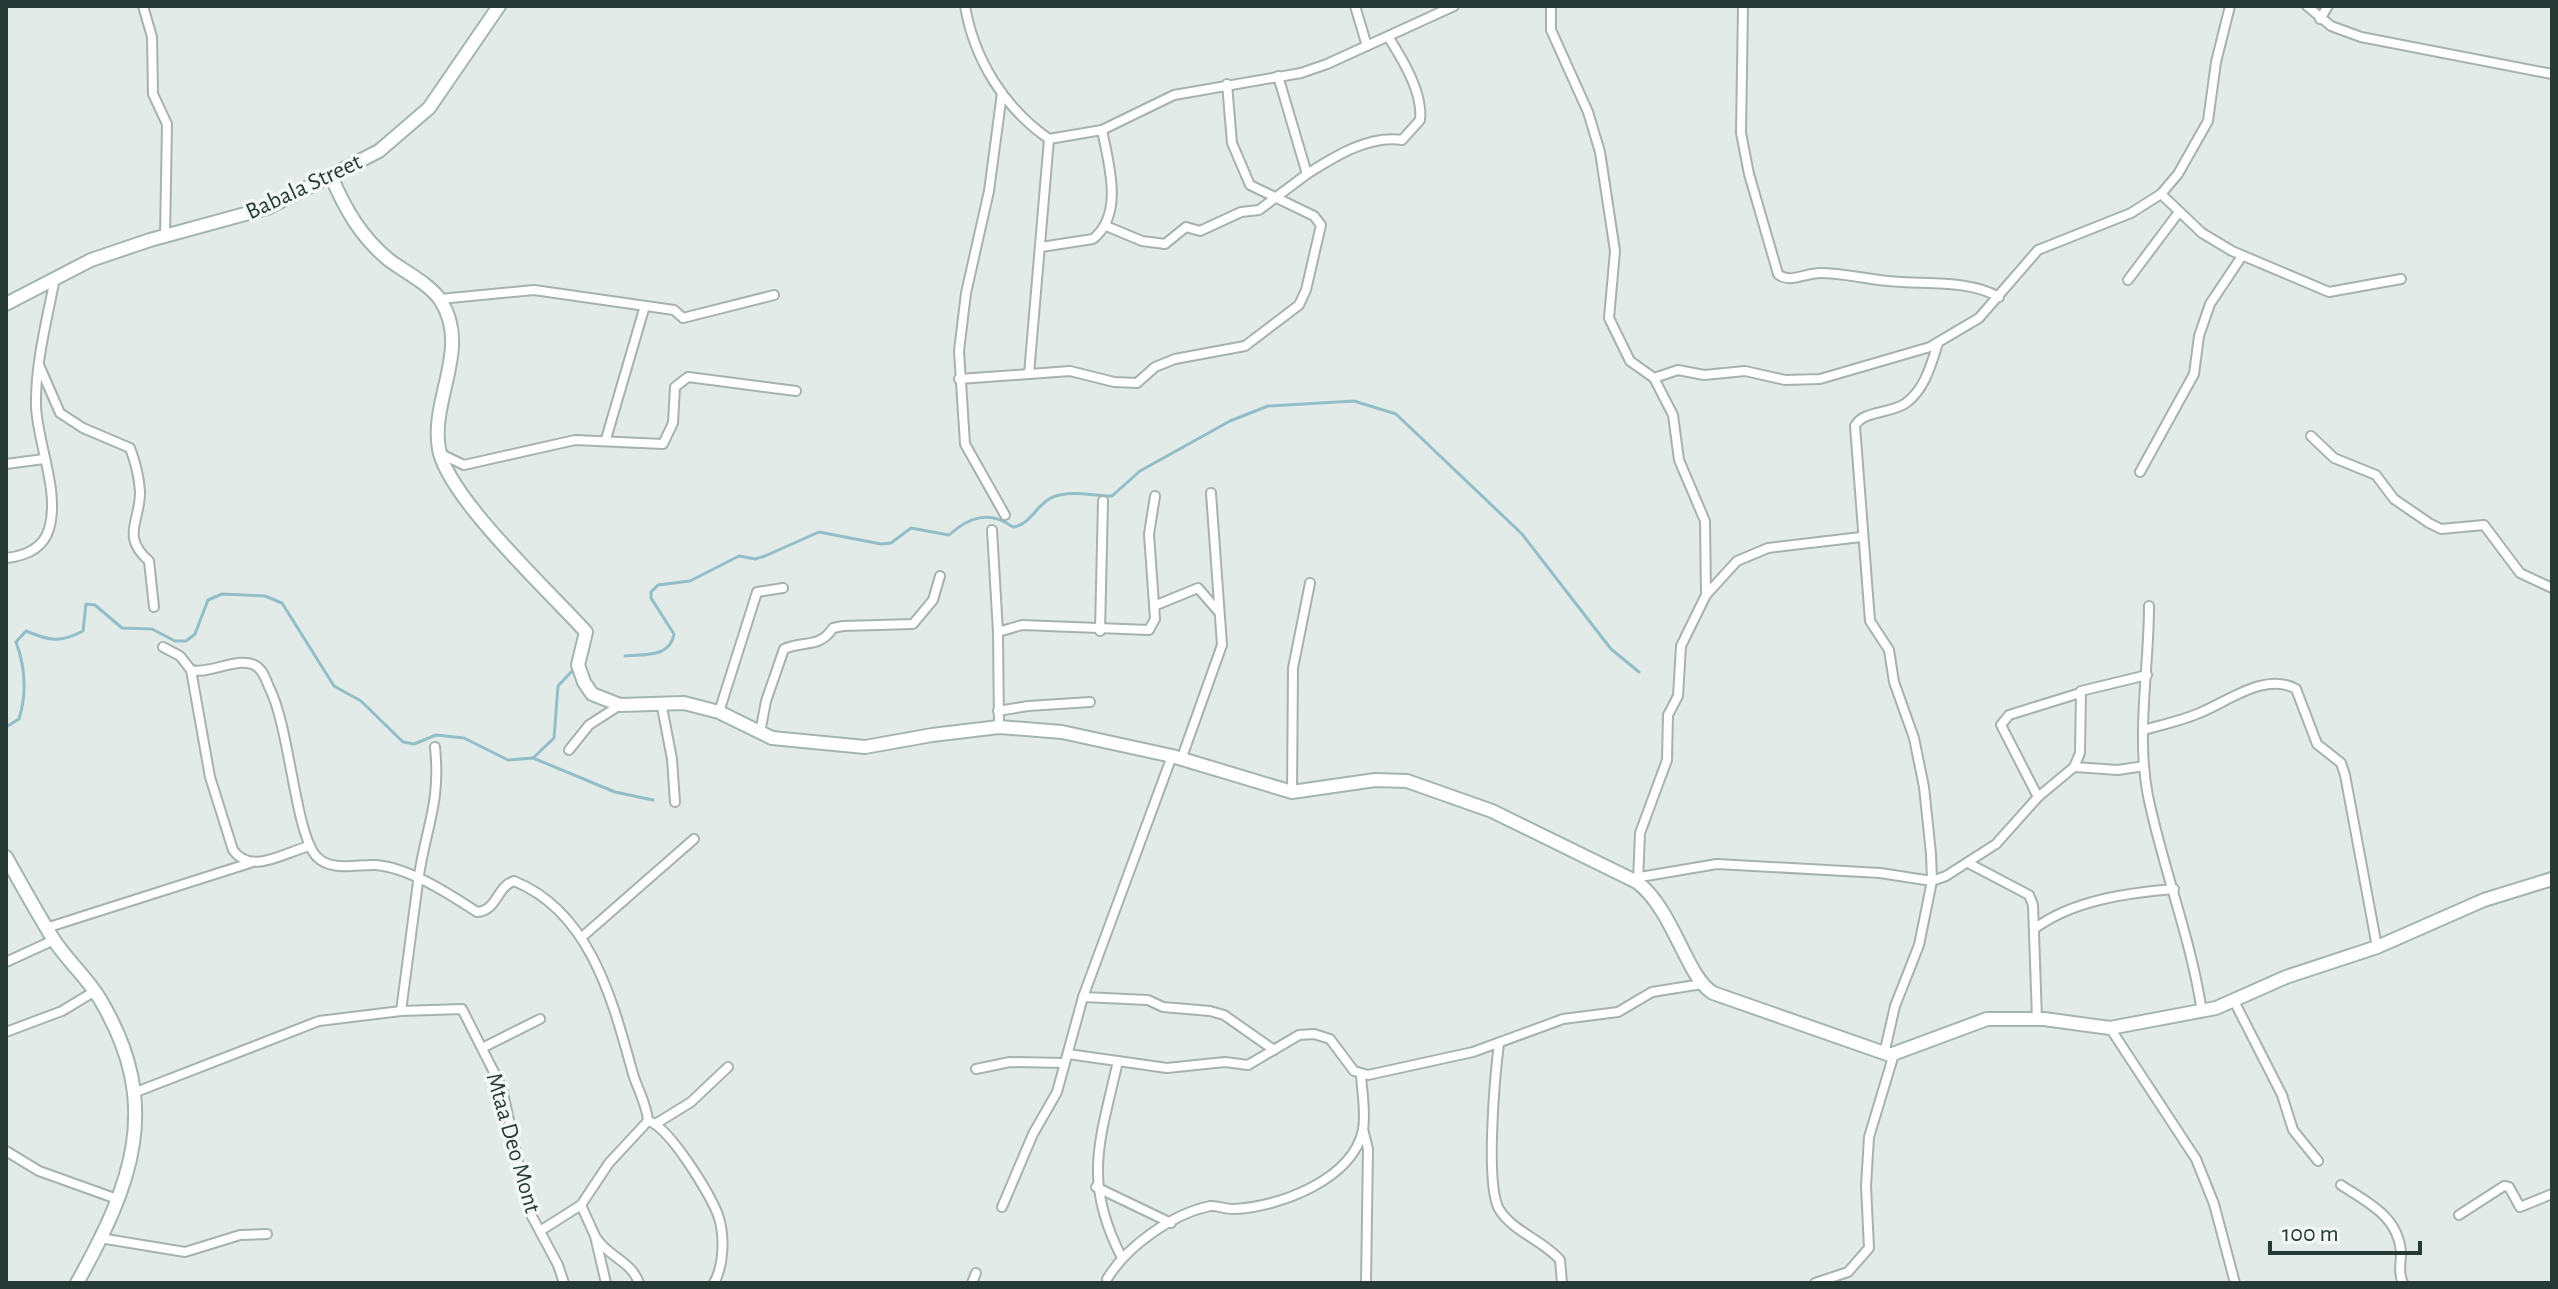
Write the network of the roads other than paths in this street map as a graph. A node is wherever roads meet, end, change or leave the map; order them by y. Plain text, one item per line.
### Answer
1 (143, 6) edge
2 (499, 6) edge
3 (965, 6) edge
4 (973, 6) edge
5 (1355, 6) edge
6 (1551, 6) edge
7 (1743, 6) edge
8 (2230, 6) edge
9 (2307, 6) edge
10 (2328, 6) edge
11 (1447, 7) edge
12 (2320, 19) junction
13 (967, 20) junction
14 (1389, 38) junction
15 (1367, 46) junction
16 (2552, 74) edge
17 (1278, 76) junction
18 (1227, 84) junction
19 (1002, 93) junction
20 (1102, 130) junction
21 (1049, 139) junction
22 (1307, 174) junction
23 (331, 176) junction
24 (2161, 194) junction
25 (1278, 196) junction
26 (2179, 212) junction
27 (1106, 226) junction
28 (165, 237) junction
29 (1041, 247) junction
30 (2242, 256) junction
31 (55, 277) junction
32 (2401, 279) dead end
33 (2128, 280) dead end
34 (774, 295) dead end
35 (1999, 297) junction
36 (440, 299) junction
37 (6, 304) edge
38 (644, 309) junction
39 (1939, 342) junction
40 (39, 364) junction
41 (1029, 374) junction
42 (1654, 378) junction
43 (959, 379) junction
44 (796, 391) dead end
45 (2311, 436) dead end
46 (606, 439) junction
47 (439, 452) junction
48 (44, 459) junction
49 (6, 464) edge
50 (2140, 472) dead end
51 (1211, 493) dead end
52 (1155, 496) dead end
53 (1103, 501) dead end
54 (1005, 515) dead end
55 (992, 530) dead end
56 (1861, 537) junction
57 (6, 558) edge
58 (940, 576) dead end
59 (1310, 583) dead end
60 (783, 588) dead end
61 (2552, 588) edge
62 (1706, 595) junction
63 (1154, 606) junction
64 (2149, 606) dead end
65 (154, 607) dead end
66 (1219, 611) junction
67 (1100, 631) junction
68 (998, 632) junction
69 (163, 647) dead end
70 (191, 670) junction
71 (2147, 675) junction
72 (2080, 693) junction
73 (661, 702) junction
74 (1090, 702) dead end
75 (620, 705) junction
76 (998, 711) junction
77 (719, 712) junction
78 (999, 727) junction
79 (2144, 730) junction
80 (760, 733) junction
81 (435, 747) dead end
82 (569, 750) dead end
83 (1177, 758) junction
84 (2144, 766) junction
85 (2074, 767) junction
86 (1292, 792) junction
87 (2038, 797) junction
88 (675, 802) dead end
89 (694, 839) dead end
90 (310, 846) junction
91 (6, 857) edge
92 (250, 863) junction
93 (1970, 864) junction
94 (1639, 879) junction
95 (2552, 879) edge
96 (418, 880) junction
97 (1932, 881) junction
98 (2174, 889) junction
99 (46, 928) junction
100 (2034, 929) junction
101 (582, 937) junction
102 (54, 940) junction
103 (2377, 947) junction
104 (6, 962) edge
105 (1702, 984) junction
106 (95, 991) junction
107 (1083, 997) junction
108 (2234, 1001) junction
109 (401, 1011) junction
110 (2202, 1012) junction
111 (540, 1019) dead end
112 (2037, 1019) junction
113 (2110, 1028) junction
114 (6, 1032) edge
115 (1499, 1043) junction
116 (484, 1047) junction
117 (1274, 1050) junction
118 (1889, 1054) junction
119 (1066, 1058) junction
120 (1118, 1061) junction
121 (728, 1067) dead end
122 (976, 1069) dead end
123 (1361, 1075) junction
124 (136, 1092) junction
125 (653, 1122) junction
126 (1363, 1128) junction
127 (6, 1151) edge
128 (2318, 1161) dead end
129 (2341, 1185) dead end
130 (1096, 1187) junction
131 (2552, 1194) edge
132 (117, 1199) junction
133 (581, 1205) junction
134 (1002, 1207) dead end
135 (2459, 1215) dead end
136 (1171, 1223) junction
137 (540, 1231) junction
138 (267, 1234) dead end
139 (595, 1236) junction
140 (100, 1238) junction
141 (1122, 1258) junction
142 (976, 1273) dead end
143 (1107, 1279) dead end
144 (77, 1283) edge
145 (564, 1283) edge
146 (606, 1283) edge
147 (639, 1283) edge
148 (714, 1283) edge
149 (972, 1283) edge
150 (1366, 1283) edge
151 (1562, 1283) edge
152 (1815, 1283) edge
153 (2235, 1283) edge
154 (2403, 1283) edge

1 - 28 street
2 - 23 street, Babala Street
3 - 13 street
4 - 13 street
5 - 15 street
6 - 42 street
7 - 35 street
8 - 24 street
9 - 12 street
10 - 12 street
11 - 14 street
12 - 16 street
13 - 19 street
14 - 15 street
14 - 22 street
15 - 17 street
17 - 18 street
17 - 22 street
18 - 20 street
18 - 25 street
19 - 21 street
19 - 43 street
20 - 21 street
20 - 27 street
21 - 29 street
22 - 25 street
23 - 28 street, Babala Street
23 - 36 street
24 - 26 street
24 - 35 street
25 - 27 street
25 - 41 street
26 - 30 street
26 - 33 street
27 - 29 street
28 - 31 street, Babala Street
29 - 41 street
30 - 32 street
30 - 50 street
31 - 37 street, Babala Street
31 - 40 street
34 - 38 street
35 - 39 street
36 - 38 street
36 - 47 street
38 - 46 street
39 - 42 street
39 - 56 street
40 - 48 street
40 - 65 street
41 - 43 street
42 - 62 street
43 - 54 street
44 - 46 street
45 - 61 street
46 - 47 street
47 - 75 street
48 - 49 street
48 - 57 street
51 - 66 street
52 - 63 street
53 - 67 street
55 - 68 street
56 - 62 street
56 - 97 street
58 - 80 street
59 - 86 street
60 - 77 street
62 - 94 street
63 - 66 street
63 - 67 street
64 - 71 street
66 - 83 street
67 - 68 street
68 - 76 street
69 - 70 street
70 - 90 street
70 - 92 street
71 - 72 street
71 - 79 street
72 - 85 street
72 - 87 street
73 - 75 street
73 - 77 street
73 - 88 street
74 - 76 street
75 - 82 street
76 - 78 street
77 - 80 street
78 - 80 street
78 - 83 street
79 - 84 street
79 - 103 street
81 - 96 street
83 - 86 street
83 - 107 street
84 - 85 street
84 - 98 street
85 - 87 street
86 - 94 street
87 - 93 street
89 - 101 street
90 - 92 street
90 - 96 street
91 - 99 street
92 - 99 street
93 - 97 street
93 - 100 street
94 - 97 street
94 - 105 street
95 - 103 street
96 - 101 street
96 - 109 street
97 - 118 street
98 - 100 street
98 - 110 street
99 - 102 street
100 - 112 street
101 - 125 street
102 - 104 street
102 - 106 street
103 - 108 street
105 - 115 street
105 - 118 street
106 - 114 street
106 - 124 street
107 - 117 street
107 - 119 street
108 - 110 street
108 - 128 street
109 - 116 street, Mtaa Deo Mont
109 - 124 street, Mtaa Deo Mont
110 - 113 street
111 - 116 street
112 - 113 street
112 - 118 street
113 - 153 street
115 - 123 street
115 - 151 street
116 - 137 street, Mtaa Deo Mont
117 - 120 street
117 - 123 street
118 - 152 street
119 - 120 street
119 - 122 street
119 - 134 street
120 - 130 street
121 - 125 street
123 - 126 street
124 - 132 street
125 - 133 street
125 - 148 street
126 - 136 street
126 - 150 street
127 - 132 street
129 - 154 street
130 - 136 street
130 - 141 street
131 - 135 street
132 - 140 street
133 - 137 street
133 - 139 street
136 - 141 street
137 - 145 street, Mtaa Deo Mont
138 - 140 street
139 - 146 street
139 - 147 street
140 - 144 street
141 - 143 street
142 - 149 street

